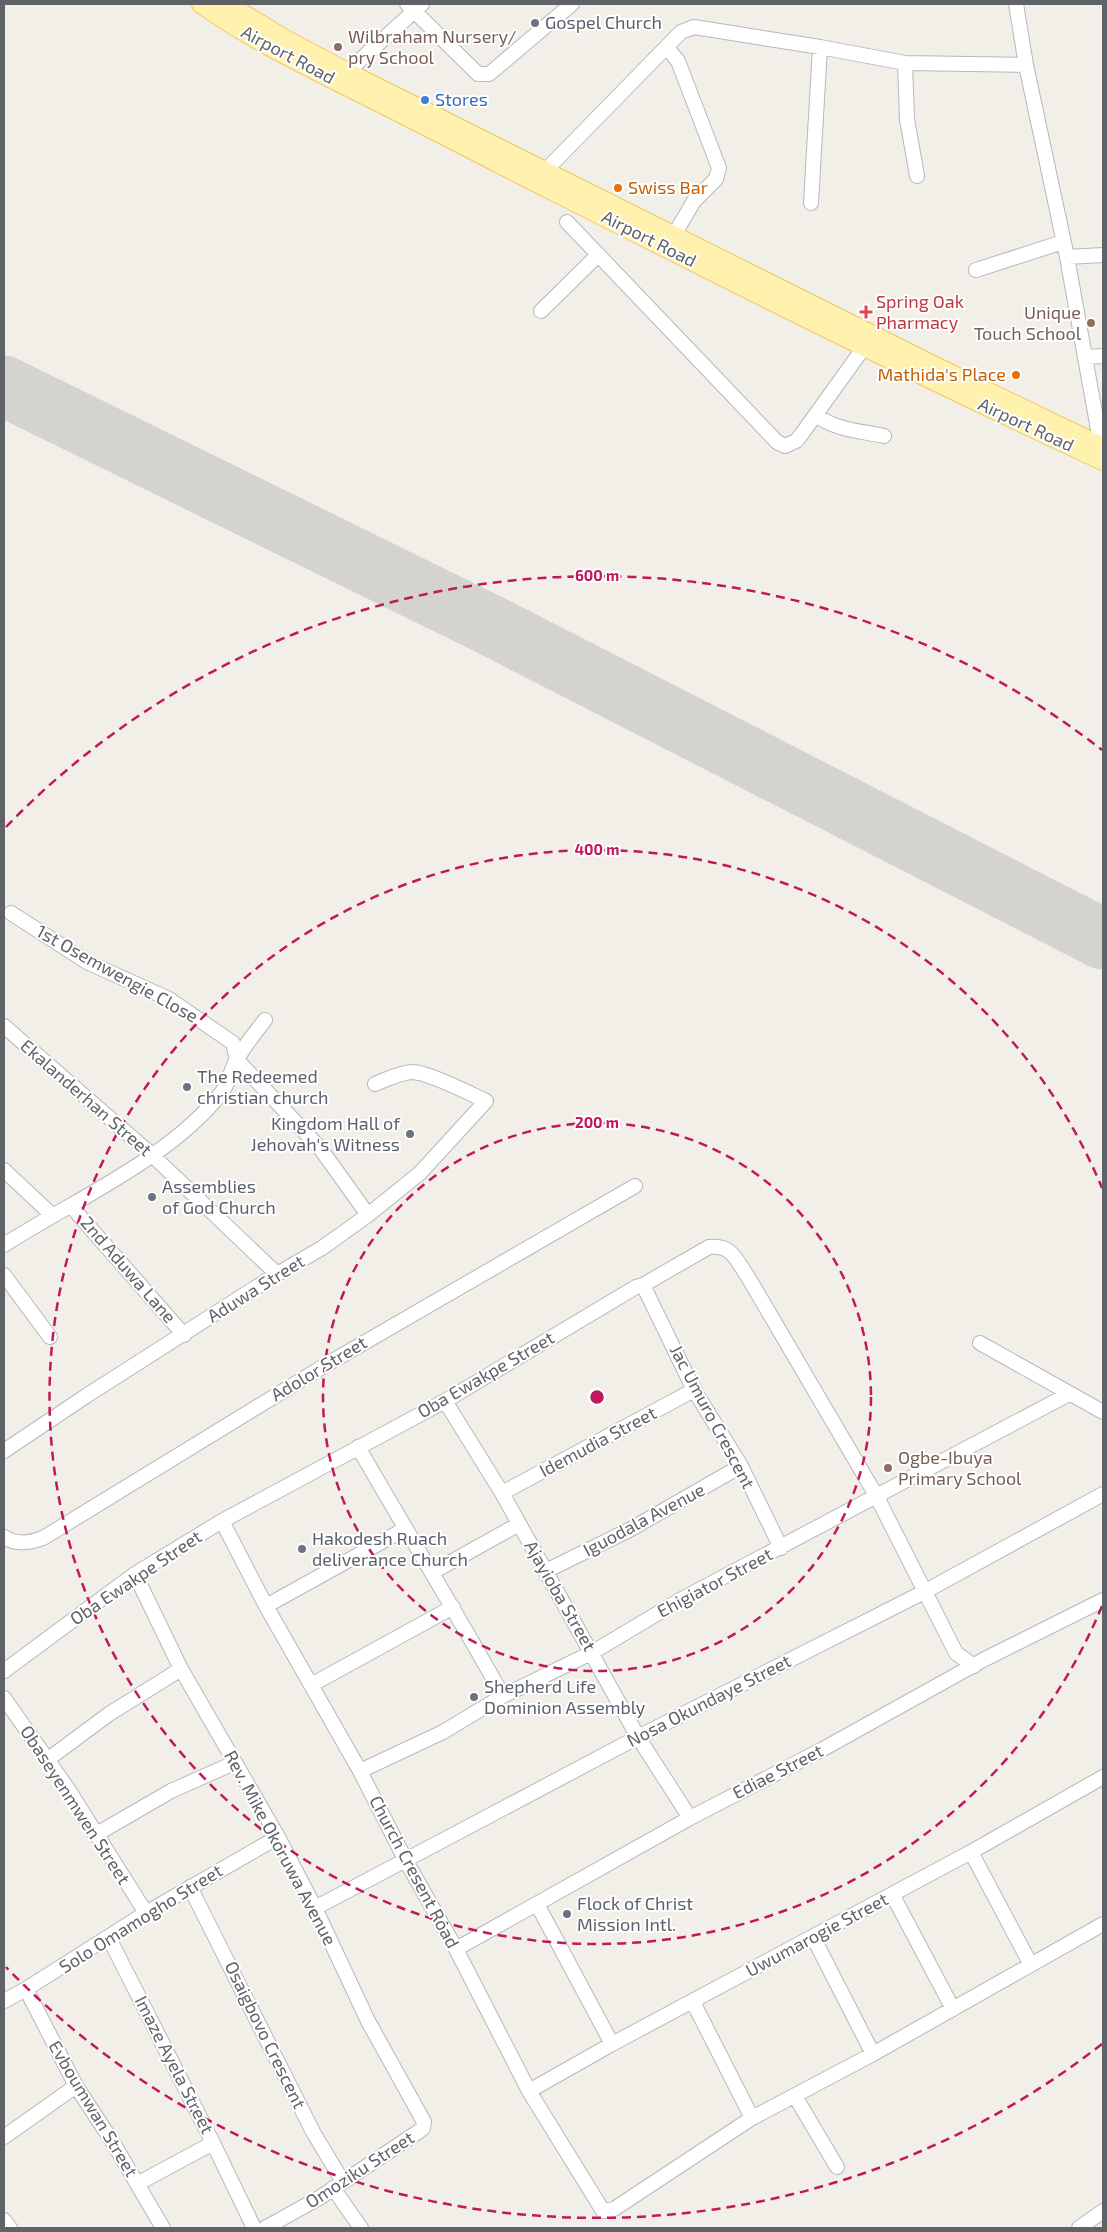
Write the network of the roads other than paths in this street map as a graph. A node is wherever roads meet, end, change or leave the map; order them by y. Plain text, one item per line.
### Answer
1 (201, 4) edge
2 (227, 4) edge
3 (572, 4) edge
4 (1016, 4) edge
5 (414, 6) edge
6 (820, 47) junction
7 (667, 48) junction
8 (905, 63) junction
9 (1026, 65) junction
10 (347, 72) junction
11 (546, 170) junction
12 (917, 176) dead end
13 (811, 203) dead end
14 (567, 222) dead end
15 (674, 235) junction
16 (1063, 242) junction
17 (598, 255) junction
18 (1103, 255) edge
19 (1066, 257) junction
20 (976, 270) dead end
21 (541, 311) dead end
22 (865, 346) junction
23 (1103, 356) edge
24 (1086, 357) junction
25 (930, 371) junction
26 (816, 415) junction
27 (884, 436) dead end
28 (1103, 451) edge
29 (10, 913) dead end
30 (265, 1020) dead end
31 (4, 1026) edge
32 (237, 1060) junction
33 (375, 1084) dead end
34 (152, 1155) junction
35 (4, 1170) edge
36 (635, 1186) dead end
37 (71, 1206) junction
38 (368, 1215) junction
39 (53, 1216) junction
40 (4, 1245) edge
41 (277, 1274) junction
42 (4, 1275) edge
43 (643, 1285) junction
44 (184, 1335) junction
45 (50, 1336) dead end
46 (980, 1343) dead end
47 (694, 1390) junction
48 (1070, 1394) junction
49 (445, 1401) junction
50 (1103, 1412) edge
51 (5, 1447) edge
52 (358, 1447) junction
53 (741, 1466) junction
54 (502, 1493) junction
55 (1103, 1494) edge
56 (877, 1498) junction
57 (222, 1521) junction
58 (519, 1524) junction
59 (405, 1529) junction
60 (4, 1537) edge
61 (781, 1548) junction
62 (546, 1571) junction
63 (433, 1572) junction
64 (135, 1574) junction
65 (924, 1592) junction
66 (1103, 1600) edge
67 (266, 1606) junction
68 (453, 1607) junction
69 (592, 1652) junction
70 (974, 1666) junction
71 (181, 1669) junction
72 (4, 1671) edge
73 (311, 1685) junction
74 (503, 1696) junction
75 (4, 1698) edge
76 (638, 1737) junction
77 (47, 1760) junction
78 (234, 1763) junction
79 (360, 1771) junction
80 (1102, 1781) edge
81 (690, 1818) junction
82 (95, 1835) junction
83 (278, 1837) junction
84 (971, 1852) junction
85 (406, 1861) junction
86 (190, 1887) junction
87 (892, 1894) junction
88 (537, 1904) junction
89 (315, 1908) junction
90 (146, 1913) junction
91 (1103, 1924) edge
92 (109, 1938) junction
93 (813, 1938) junction
94 (456, 1949) junction
95 (1032, 1965) junction
96 (26, 1989) junction
97 (4, 2001) edge
98 (693, 2002) junction
99 (953, 2009) junction
100 (612, 2044) junction
101 (873, 2054) junction
102 (76, 2086) junction
103 (530, 2091) junction
104 (796, 2096) junction
105 (752, 2118) junction
106 (424, 2122) joint
107 (4, 2137) edge
108 (213, 2143) junction
109 (838, 2167) dead end
110 (137, 2184) junction
111 (338, 2185) junction
112 (1103, 2210) edge
113 (4, 2220) edge
114 (10, 2228) edge
115 (163, 2228) edge
116 (254, 2228) edge
117 (265, 2228) edge
118 (360, 2228) edge
119 (1079, 2228) edge

1 - 22 main road, Airport Road
2 - 10 main road, Airport Road
3 - 5 street
4 - 9 street
5 - 10 street
6 - 7 street
6 - 8 street
6 - 13 street
7 - 11 street
7 - 15 street
8 - 9 street
8 - 12 street
9 - 16 street
10 - 11 main road, Airport Road
11 - 15 main road, Airport Road
14 - 17 street
15 - 25 main road, Airport Road
16 - 19 street
16 - 20 street
17 - 21 street
17 - 26 street
18 - 19 street
19 - 24 street
22 - 25 main road, Airport Road
22 - 26 street
23 - 24 street
24 - 28 street
25 - 28 main road, Airport Road
26 - 27 street
29 - 32 street, 1st Osemwengie Close
30 - 32 street
31 - 34 street, Ekalanderhan Street
32 - 34 street
32 - 38 street, 1st Osemwengie Close
33 - 38 street, Aduwa Street
34 - 37 street
34 - 41 street, Ekalanderhan Street
35 - 39 street
36 - 60 street, Adolor Street
37 - 39 street
37 - 44 street, 2nd Aduwa Lane
38 - 41 street, Aduwa Street
39 - 40 street
41 - 44 street, Aduwa Street
42 - 45 street
43 - 47 street, Jac Umuro Crescent
43 - 49 street, Oba Ewakpe Street
43 - 56 street, Oba Ewakpe Street
44 - 51 street, Aduwa Street
46 - 48 street
47 - 53 street, Jac Umuro Crescent
47 - 54 street, Idemudia Street
48 - 50 street
48 - 56 street, Ehigiator Street
49 - 52 street, Oba Ewakpe Street
49 - 54 street, Ajayioba Street
52 - 57 street, Oba Ewakpe Street
52 - 59 street
53 - 61 street, Jac Umuro Crescent
53 - 62 street, Iguodala Avenue
54 - 58 street, Ajayioba Street
55 - 65 street, Nosa Okundaye Street
56 - 61 street, Ehigiator Street
56 - 65 street
57 - 64 street, Oba Ewakpe Street
57 - 67 street, Church Cresent Road
58 - 62 street, Ajayioba Street
58 - 63 street
59 - 63 street
59 - 67 street
61 - 69 street, Ehigiator Street
62 - 69 street, Ajayioba Street
63 - 68 street
64 - 71 street, Rev. Mike Okoruwa Avenue
64 - 72 street, Oba Ewakpe Street
65 - 70 street
65 - 76 street, Nosa Okundaye Street
66 - 70 street, Ediae Street
67 - 73 street, Church Cresent Road
68 - 73 street
68 - 74 street
69 - 74 street, Ehigiator Street
69 - 76 street, Ajayioba Street
70 - 81 street, Ediae Street
71 - 77 street
71 - 78 street, Rev. Mike Okoruwa Avenue
73 - 79 street, Church Cresent Road
74 - 79 street, Ehigiator Street
75 - 77 street, Obaseyenmwen Street
76 - 81 street, Ajayioba Street
76 - 85 street, Nosa Okundaye Street
77 - 82 street, Obaseyenmwen Street
78 - 82 street
78 - 83 street, Rev. Mike Okoruwa Avenue
79 - 85 street, Church Cresent Road
80 - 84 street, Uwumarogie Street
81 - 88 street, Ediae Street
82 - 90 street, Obaseyenmwen Street
83 - 86 street, Solo Omamogho Street
83 - 89 street, Rev. Mike Okoruwa Avenue
84 - 87 street, Uwumarogie Street
84 - 95 street
85 - 89 street, Nosa Okundaye Street
85 - 94 street, Church Cresent Road
86 - 90 street, Solo Omamogho Street
86 - 111 street, Osaigbovo Crescent
87 - 93 street, Uwumarogie Street
87 - 99 street
88 - 94 street, Ediae Street
88 - 100 street
89 - 106 street, Rev. Mike Okoruwa Avenue
90 - 92 street, Solo Omamogho Street
91 - 95 street
92 - 96 street, Solo Omamogho Street
92 - 108 street, Imaze Ayela Street
93 - 98 street, Uwumarogie Street
93 - 101 street
94 - 103 street, Church Cresent Road
95 - 99 street
96 - 97 street, Solo Omamogho Street
96 - 102 street, Evboumwan Street
98 - 100 street, Uwumarogie Street
98 - 105 street
99 - 101 street
100 - 103 street, Uwumarogie Street
101 - 104 street
102 - 107 street
102 - 110 street, Evboumwan Street
103 - 105 street, Church Cresent Road
104 - 105 street
104 - 109 street
106 - 111 street, Omoziku Street
108 - 110 street, Imaze Ayela Street
108 - 116 street
110 - 115 street, Evboumwan Street
111 - 117 street, Omoziku Street
111 - 118 street, Osaigbovo Crescent
112 - 119 street
113 - 114 street

